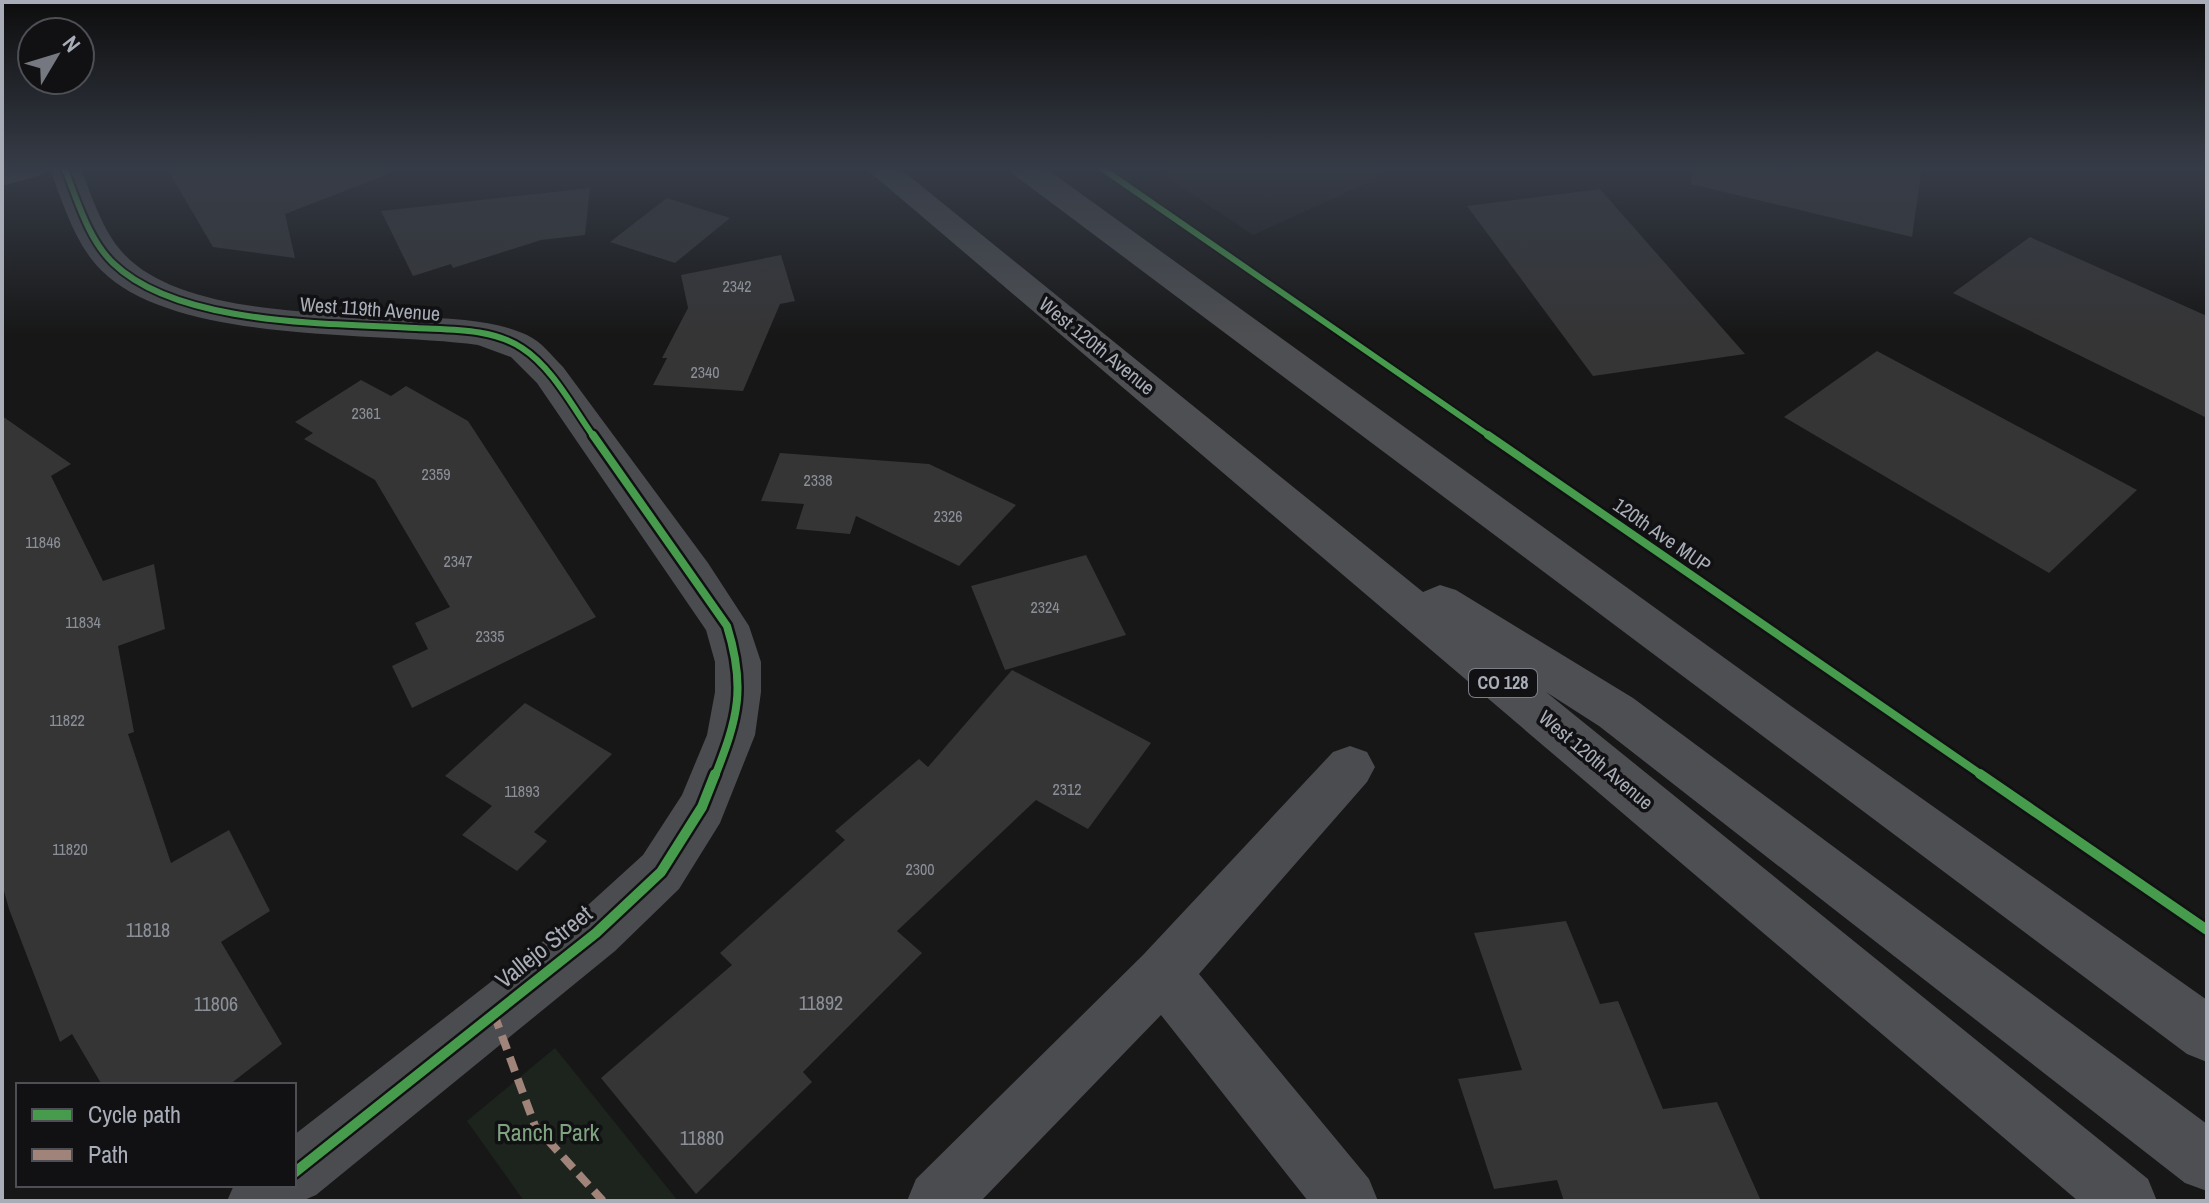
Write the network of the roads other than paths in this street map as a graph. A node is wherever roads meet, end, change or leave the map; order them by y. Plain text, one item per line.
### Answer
1 (88, 223) edge
2 (947, 223) edge
3 (1100, 223) edge
4 (1302, 516) junction
5 (738, 692) joint
6 (1350, 767) dead end
7 (1163, 974) junction
8 (2207, 1034) edge
9 (2207, 1161) edge
10 (296, 1171) edge
11 (276, 1187) edge
12 (258, 1201) edge
13 (938, 1201) edge
14 (1347, 1201) edge
15 (2126, 1201) edge

1 - 5 street, West 119th Avenue
2 - 4 main road, West 120th Avenue / CO 128
3 - 8 main road
4 - 9 main road
4 - 15 main road, West 120th Avenue / CO 128
5 - 10 street, Vallejo Street
6 - 7 street
7 - 13 street
7 - 14 street
11 - 12 street

